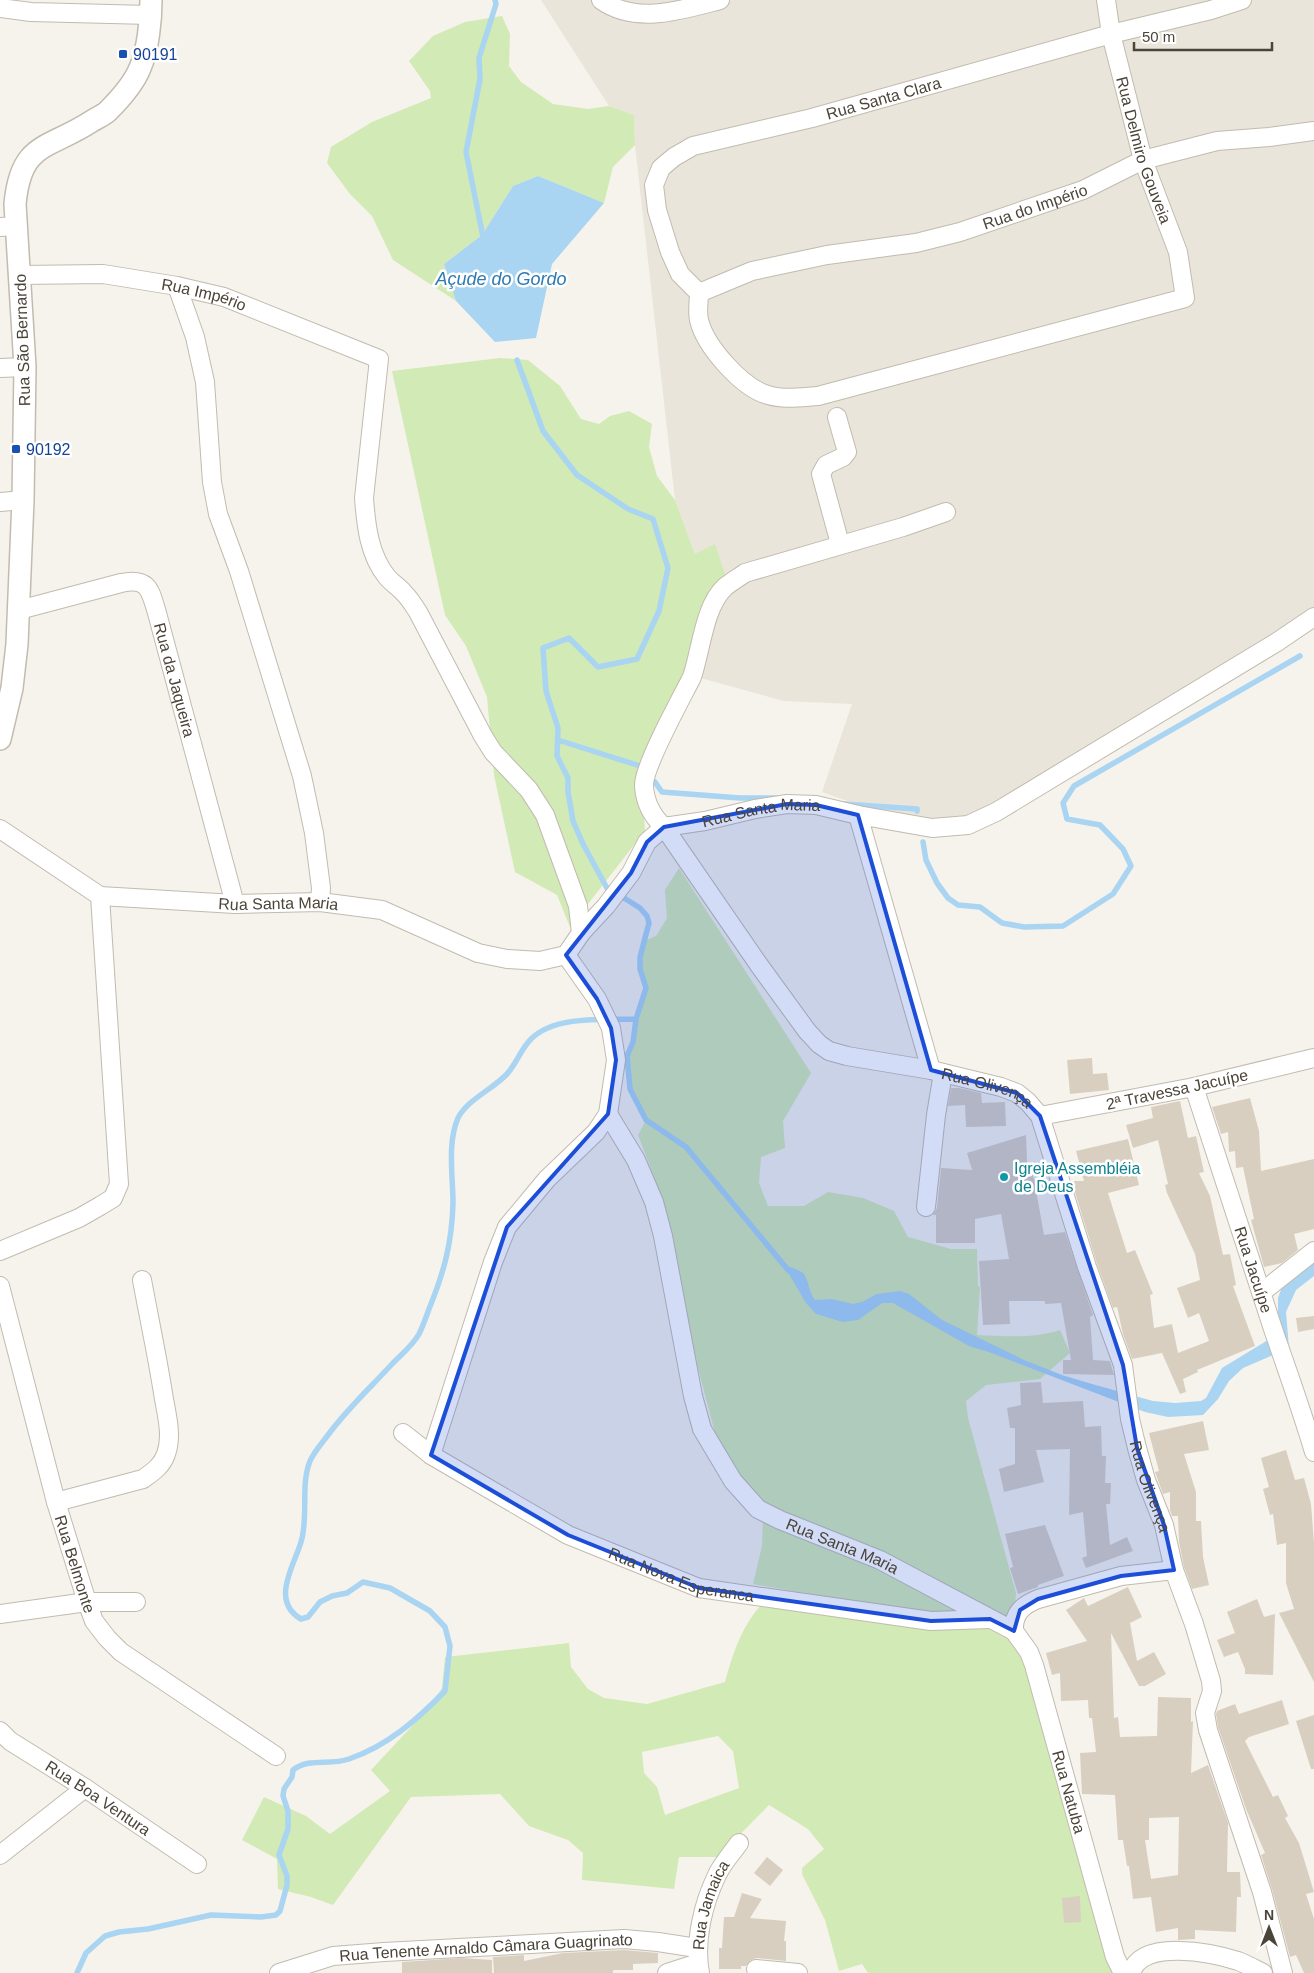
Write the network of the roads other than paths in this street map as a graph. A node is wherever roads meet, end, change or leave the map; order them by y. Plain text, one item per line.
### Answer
1 (601, 0) edge
2 (720, 0) edge
3 (1106, 0) edge
4 (1242, 0) edge
5 (0, 8) edge
6 (151, 8) edge
7 (1111, 34) junction
8 (1314, 131) edge
9 (1143, 160) junction
10 (8, 227) edge
11 (20, 275) junction
12 (177, 286) junction
13 (699, 293) junction
14 (24, 367) junction
15 (0, 368) edge
16 (837, 417) dead end
17 (23, 500) junction
18 (0, 502) edge
19 (946, 512) dead end
20 (840, 544) junction
21 (19, 610) junction
22 (1314, 617) edge
23 (0, 739) edge
24 (858, 816) junction
25 (664, 827) junction
26 (0, 830) edge
27 (100, 896) junction
28 (320, 902) junction
29 (235, 904) junction
30 (581, 933) junction
31 (566, 955) junction
32 (1314, 1058) edge
33 (937, 1071) junction
34 (1194, 1087) junction
35 (608, 1114) junction
36 (1040, 1116) junction
37 (926, 1207) dead end
38 (0, 1251) edge
39 (1314, 1251) edge
40 (142, 1280) dead end
41 (0, 1286) edge
42 (1262, 1292) junction
43 (403, 1433) dead end
44 (1314, 1452) edge
45 (430, 1455) junction
46 (56, 1502) junction
47 (1174, 1570) junction
48 (86, 1602) junction
49 (136, 1602) dead end
50 (0, 1614) edge
51 (990, 1619) junction
52 (1014, 1631) junction
53 (0, 1731) edge
54 (276, 1756) dead end
55 (85, 1788) junction
56 (740, 1843) dead end
57 (0, 1855) edge
58 (197, 1864) dead end
59 (698, 1961) edge
60 (1119, 1965) edge
61 (756, 1969) dead end
62 (279, 1973) edge
63 (667, 1973) edge
64 (798, 1973) edge
65 (1131, 1973) edge
66 (1263, 1973) edge
67 (1283, 1973) edge

1 - 2 street
3 - 7 street, Rua Delmiro Gouveia
4 - 7 street, Rua Santa Clara
5 - 6 street
6 - 10 street, Rua São Bernardo
7 - 9 street, Rua Delmiro Gouveia
7 - 13 street, Rua Santa Clara
8 - 9 street, Rua do Império
9 - 13 street, Rua do Império
9 - 13 street, Rua Delmiro Gouveia
10 - 11 street, Rua São Bernardo
11 - 12 street, Rua Império
11 - 14 street, Rua São Bernardo
12 - 28 street
12 - 30 street, Rua Império
14 - 15 street
14 - 17 street, Rua São Bernardo
16 - 20 street
17 - 18 street
17 - 21 street, Rua São Bernardo
19 - 20 street, Rua Olivença
20 - 25 street, Rua Olivença
21 - 23 street, Rua São Bernardo
21 - 29 street, Rua da Jaqueira
22 - 24 street, Rua Santa Maria
24 - 25 street, Rua Santa Maria
24 - 33 street
25 - 30 street
25 - 33 street, Rua Olivença
26 - 27 street
27 - 29 street, Rua Santa Maria
27 - 38 street
28 - 29 street, Rua Santa Maria
28 - 31 street, Rua Santa Maria
30 - 31 street
31 - 35 street
32 - 34 street, 2ª Travessa Jacuípe
33 - 36 street, Rua Olivença
33 - 37 street
34 - 36 street, 2ª Travessa Jacuípe
34 - 42 street, Rua Jacuípe
35 - 45 street
35 - 51 street, Rua Santa Maria
36 - 47 street, Rua Olivença
39 - 42 street
40 - 46 street
41 - 46 street, Rua Belmonte
42 - 44 street, Rua Jacuípe
43 - 45 street, Rua Nova Esperanca
45 - 51 street, Rua Nova Esperanca
46 - 48 street, Rua Belmonte
47 - 52 street
47 - 67 street, Rua Olivença
48 - 49 street
48 - 50 street
48 - 54 street, Rua Belmonte
51 - 52 street, Rua Santa Maria
52 - 60 street, Rua Natuba
53 - 55 street, Rua Boa Ventura
55 - 57 street
55 - 58 street, Rua Boa Ventura
56 - 59 street, Rua Jamaica
59 - 62 street, Rua Tenente Arnaldo Câmara Guagrinato
59 - 63 street
61 - 64 street
65 - 66 street

